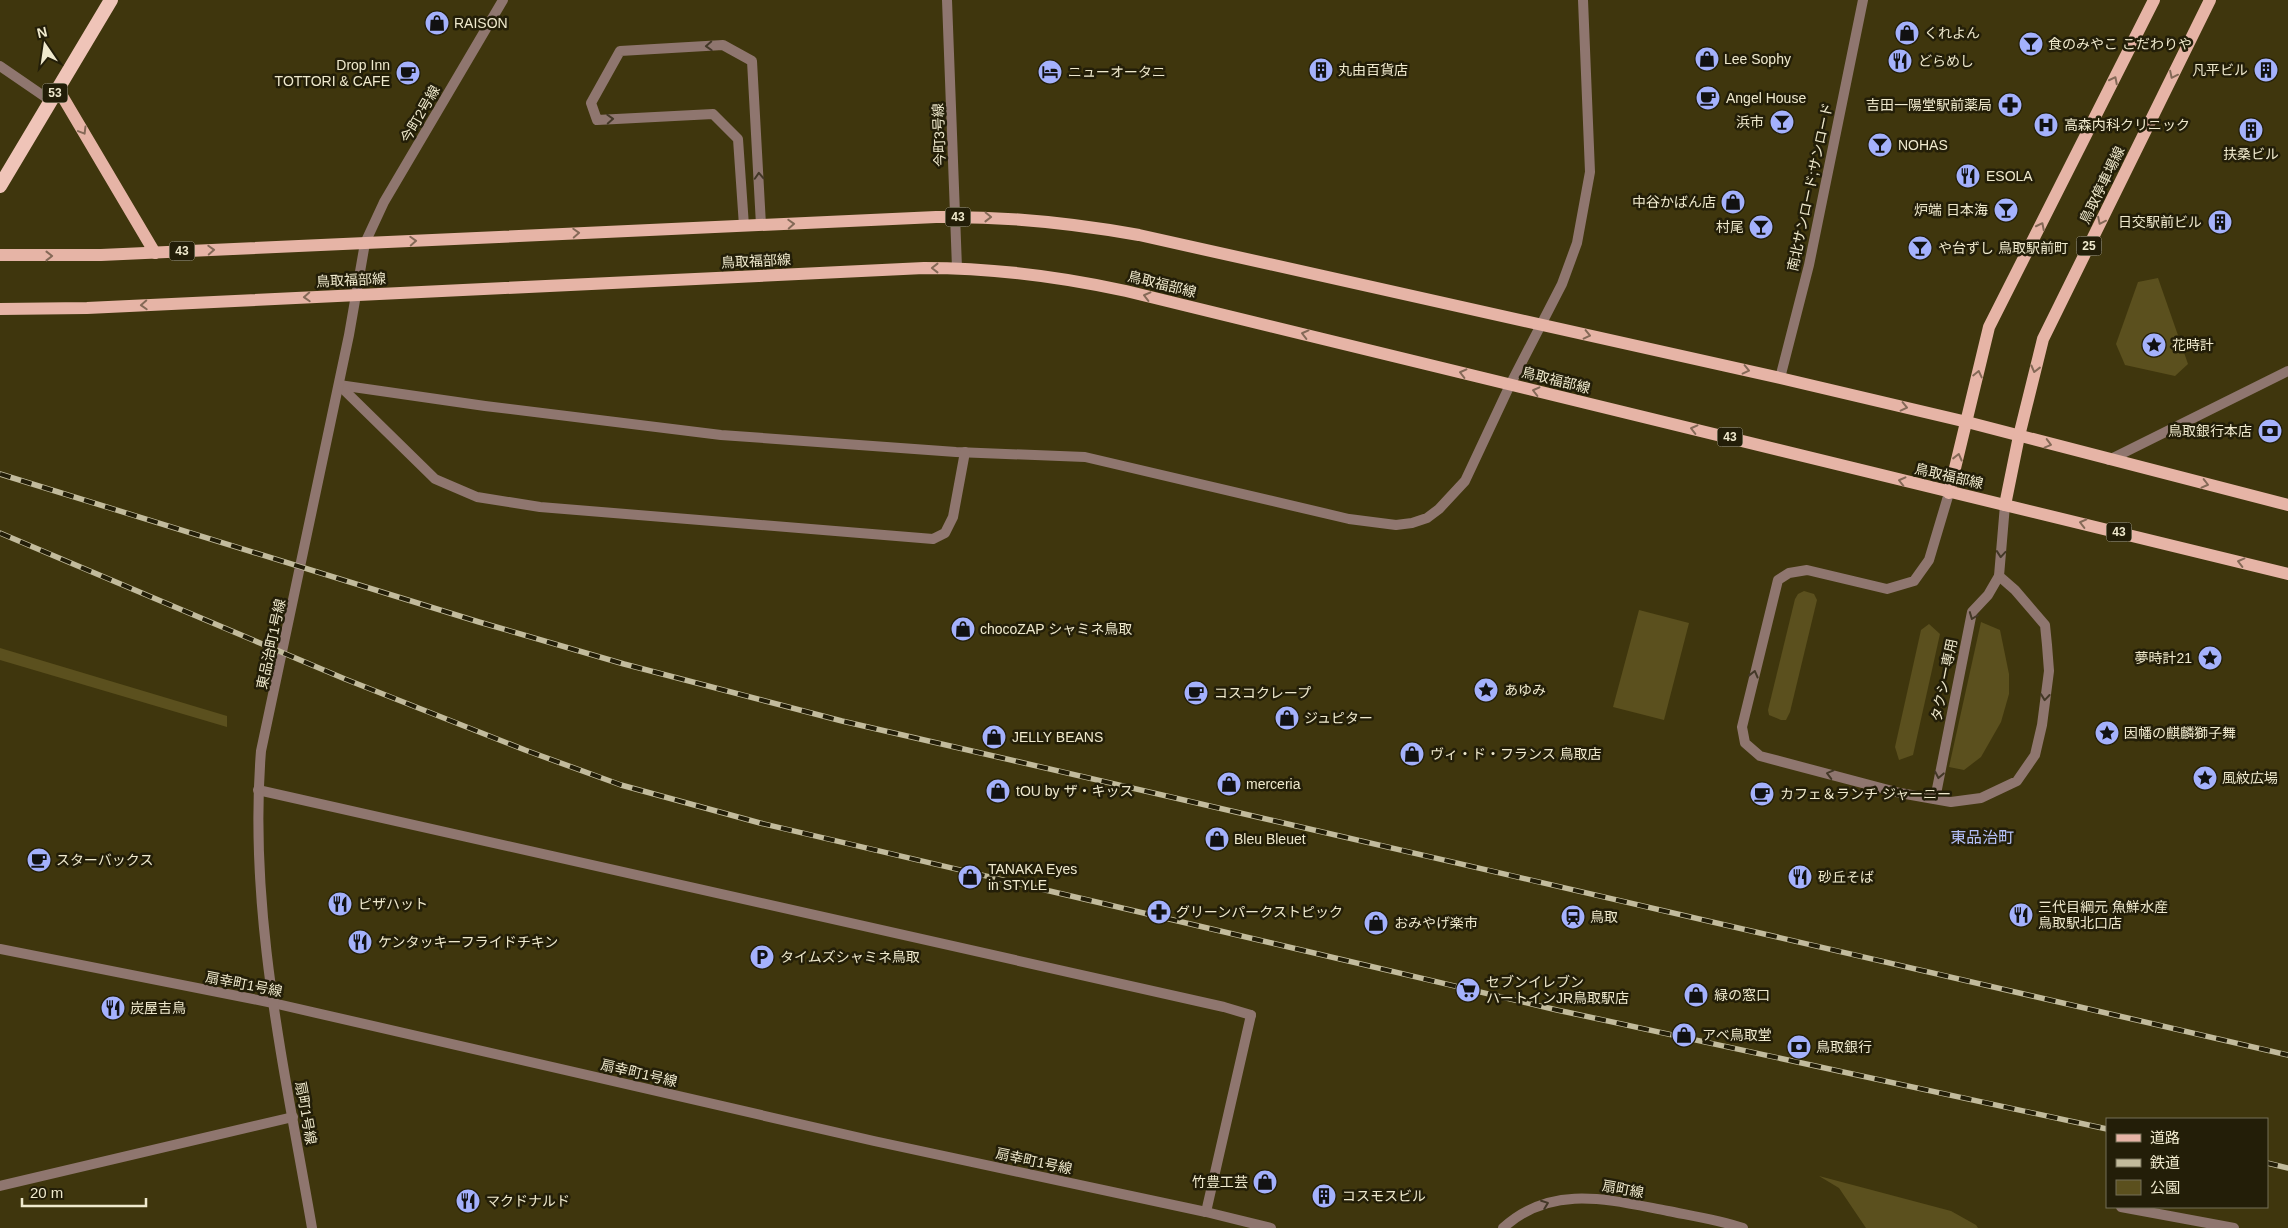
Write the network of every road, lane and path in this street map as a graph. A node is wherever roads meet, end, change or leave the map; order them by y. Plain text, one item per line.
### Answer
1 (111, 0) edge
2 (503, 0) edge
3 (948, 0) edge
4 (1583, 0) edge
5 (1863, 0) edge
6 (2154, 0) edge
7 (2210, 0) edge
8 (0, 66) edge
9 (54, 95) junction
10 (0, 186) edge
11 (955, 217) junction
12 (761, 225) junction
13 (744, 226) junction
14 (365, 243) junction
15 (155, 252) junction
16 (0, 255) edge
17 (957, 268) junction
18 (356, 295) junction
19 (0, 309) edge
20 (1540, 324) junction
21 (2288, 371) edge
22 (1780, 378) junction
23 (1510, 384) junction
24 (339, 385) junction
25 (1967, 422) junction
26 (2019, 436) junction
27 (965, 452) junction
28 (2109, 460) junction
29 (1950, 492) junction
30 (2005, 505) junction
31 (2288, 505) edge
32 (2288, 574) edge
33 (1999, 576) junction
34 (258, 790) junction
35 (1934, 799) junction
36 (0, 949) edge
37 (273, 1003) junction
38 (293, 1117) junction
39 (0, 1186) edge
40 (2126, 1208) edge
41 (1206, 1212) junction
42 (312, 1228) edge
43 (1271, 1228) edge
44 (1503, 1228) edge
45 (1743, 1228) edge
46 (2234, 1228) edge

1 - 9 highway, 53
2 - 14 street, 今町2号線
3 - 11 street, 今町3号線
4 - 20 street
5 - 22 street, 南北サンロード;サンロード
25 -> 6 main road
7 -> 26 main road, 鳥取停車場線 / 25
8 - 9 street
9 - 10 highway, 53
9 -> 15 main road
12 -> 11 main road, 43
11 - 17 street, 今町3号線
11 -> 20 main road, 43
12 - 13 main road, 43
12 -> 13 street
14 -> 13 main road, 43
15 -> 14 main road, 43
14 - 18 street, 今町2号線
16 -> 15 main road, 43
17 -> 18 main road, 鳥取福部線 / 43
23 -> 17 main road, 鳥取福部線 / 43
18 -> 19 main road, 鳥取福部線 / 43
18 - 24 street, 東品治町1号線
20 -> 22 main road, 43
20 - 23 street
21 - 28 street
22 -> 25 main road, 43
23 - 27 street
29 -> 23 main road, 鳥取福部線 / 43
24 - 27 street
24 - 27 street
24 - 34 street, 東品治町1号線
25 - 26 main road, 43
29 -> 25 main road
26 -> 28 main road, 43
26 - 30 main road, 鳥取停車場線 / 25
28 -> 31 main road, 43
29 - 30 main road, 鳥取福部線 / 43
35 -> 29 street
32 -> 30 main road, 鳥取福部線 / 43
30 -> 33 street
33 -> 35 street, タクシー専用
33 -> 35 street
34 - 37 street, 東品治町1号線
34 - 41 street
36 - 37 street, 扇幸町1号線
37 - 38 street, 扇町1号線
37 - 41 street, 扇幸町1号線
38 - 39 street
38 - 42 street, 扇町1号線
40 - 46 street
41 - 43 street, 扇幸町1号線
44 -> 45 street, 扇町線

